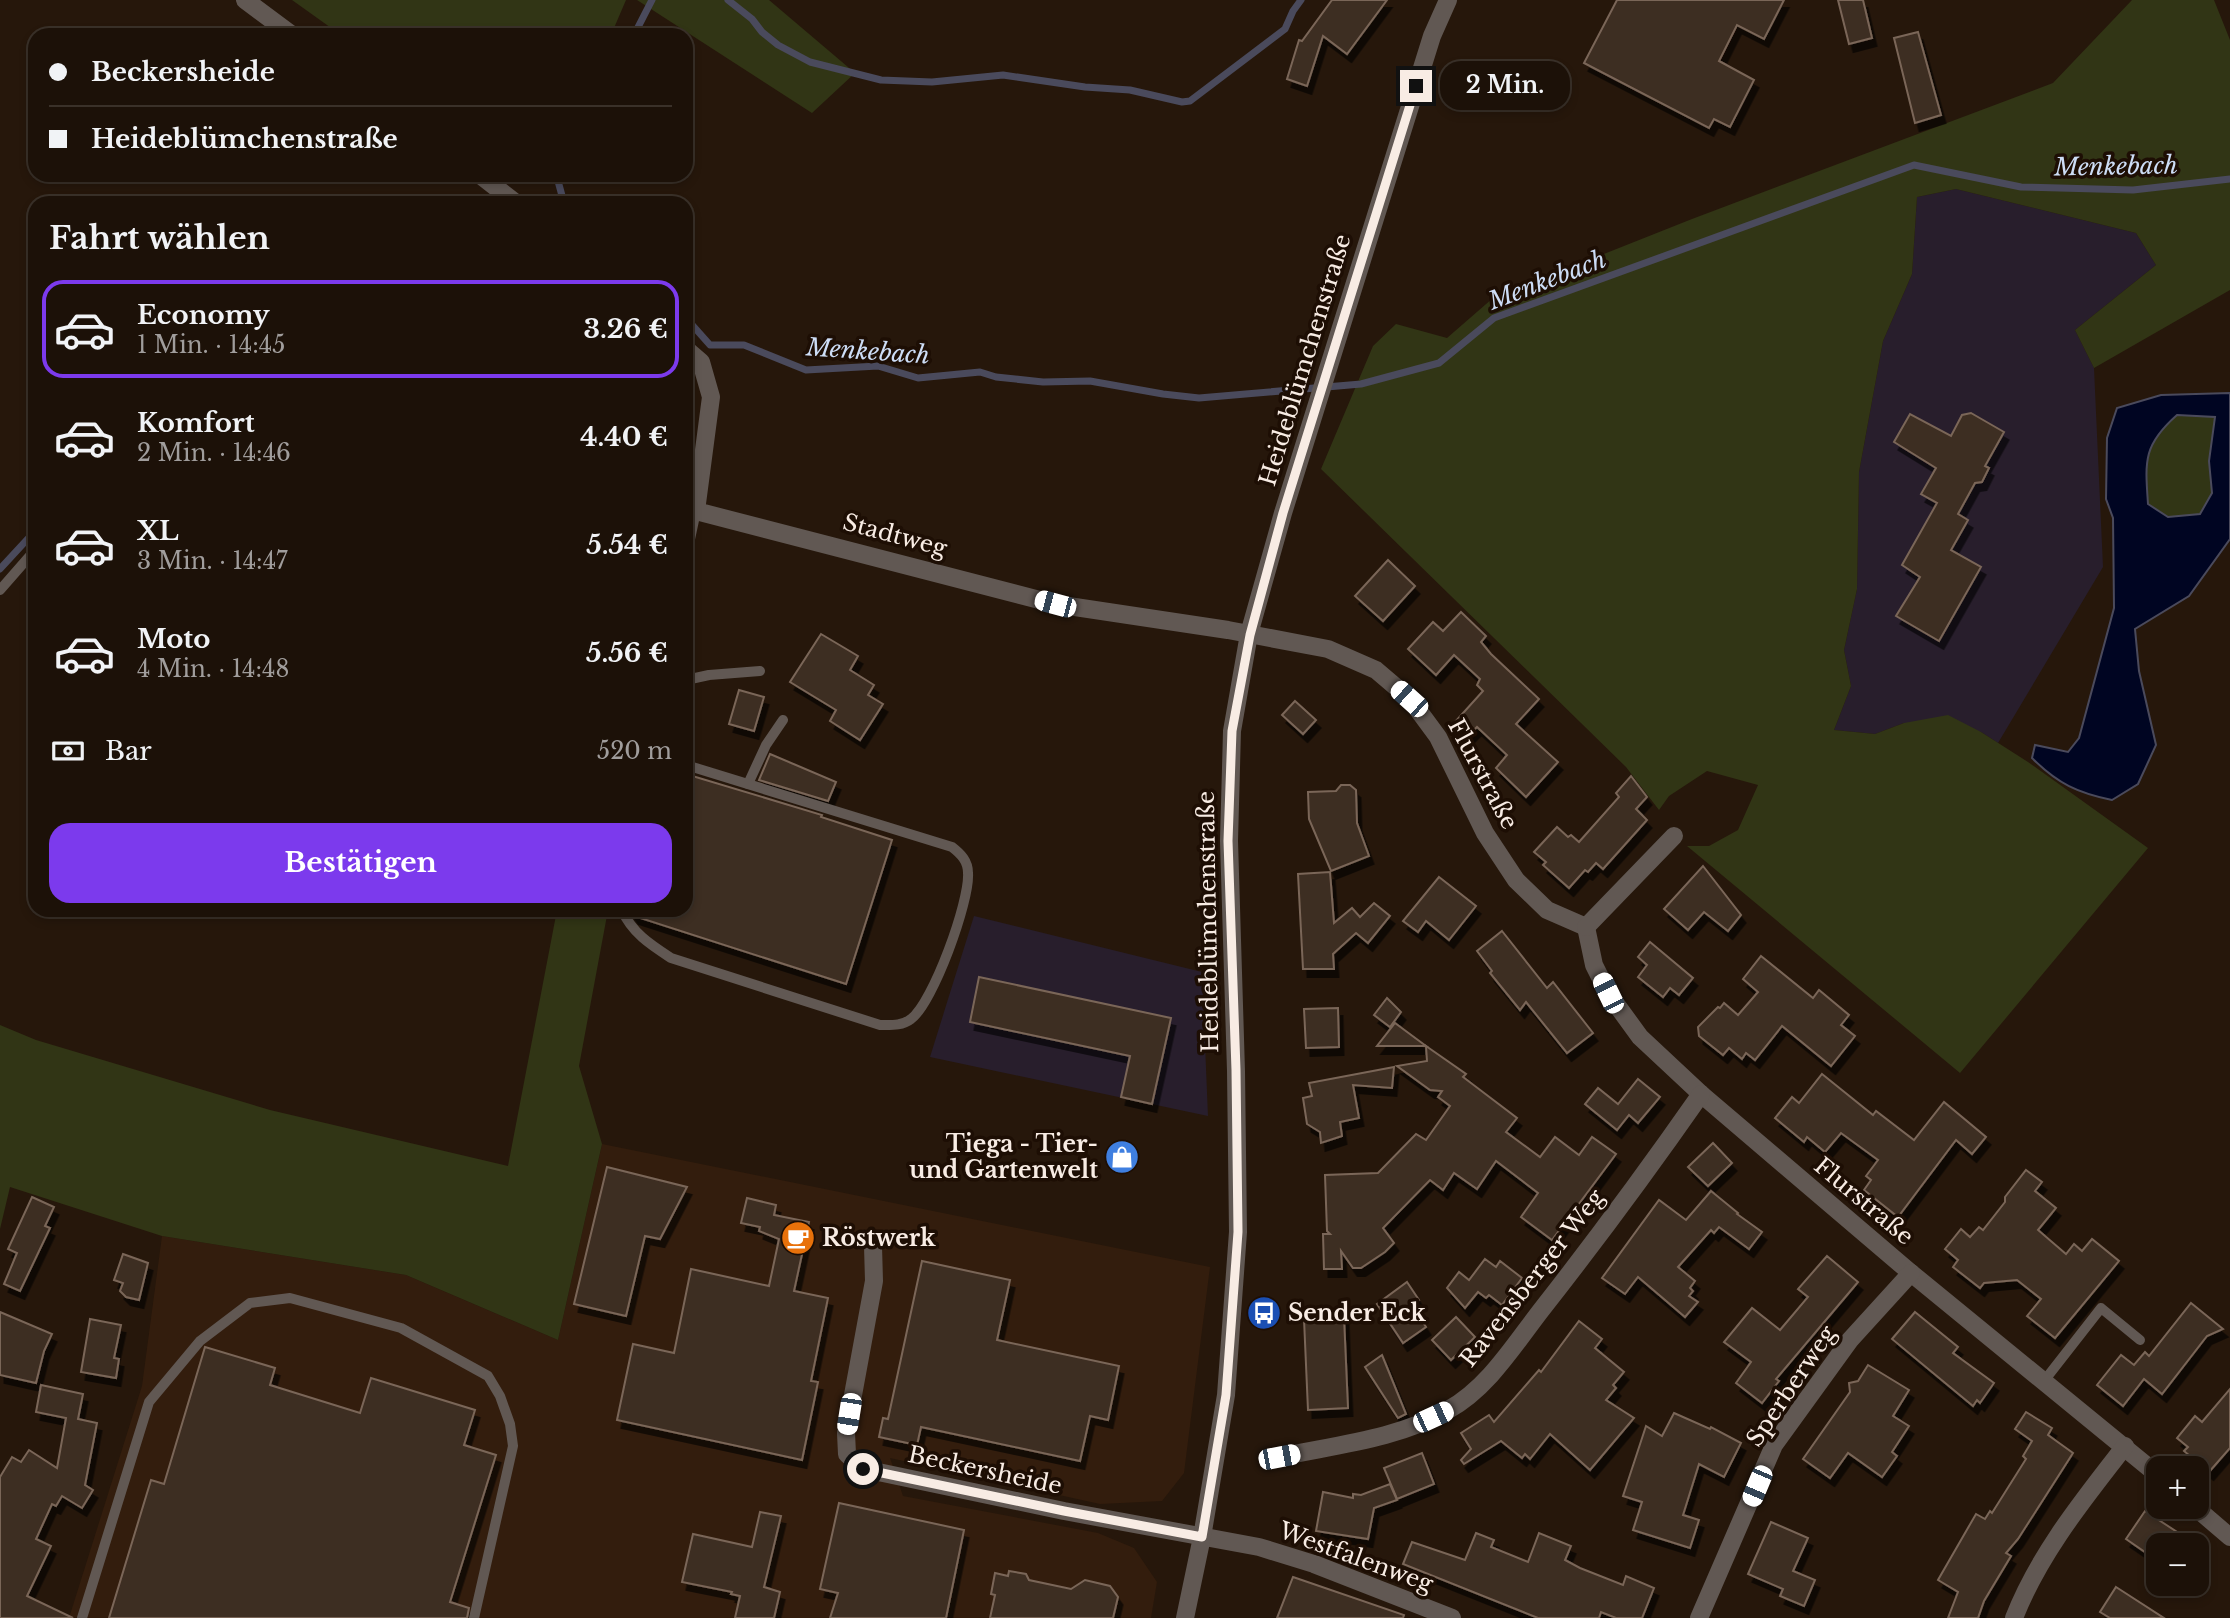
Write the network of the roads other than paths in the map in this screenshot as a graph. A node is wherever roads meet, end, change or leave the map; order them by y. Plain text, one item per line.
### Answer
1 (245, 0) edge
2 (1448, 0) edge
3 (283, 28) edge
4 (489, 182) edge
5 (507, 196) edge
6 (693, 355) edge
7 (696, 511) junction
8 (693, 525) edge
9 (28, 558) edge
10 (0, 590) edge
11 (1250, 635) junction
12 (760, 671) dead end
13 (693, 678) edge
14 (783, 720) dead end
15 (693, 767) edge
16 (748, 784) junction
17 (1674, 836) dead end
18 (625, 917) edge
19 (1586, 927) junction
20 (1701, 1094) junction
21 (873, 1246) dead end
22 (1911, 1273) junction
23 (2140, 1340) dead end
24 (2044, 1381) junction
25 (2125, 1446) junction
26 (1279, 1457) dead end
27 (2146, 1464) edge
28 (2209, 1519) edge
29 (1202, 1537) junction
30 (2230, 1537) edge
31 (82, 1618) edge
32 (474, 1618) edge
33 (1185, 1618) edge
34 (1452, 1618) edge
35 (1699, 1618) edge
36 (2014, 1618) edge

1 - 3 street
2 - 11 street, Heideblümchenstraße
4 - 5 street
6 - 7 street
7 - 8 lane
7 - 11 street, Stadtweg
9 - 10 lane
11 - 19 street, Flurstraße
11 - 29 street, Heideblümchenstraße
12 - 13 lane
14 - 16 lane
15 - 16 lane
16 - 18 lane
17 - 19 street
19 - 20 street, Flurstraße
20 - 22 street, Flurstraße
20 - 26 street, Ravensberger Weg
21 - 29 street, Beckersheide
22 - 24 street, Flurstraße
22 - 35 street, Sperberweg
23 - 24 lane
24 - 25 street, Flurstraße
25 - 27 street, Flurstraße
25 - 36 street
28 - 30 street
29 - 33 street, Heideblümchenstraße
29 - 34 street, Westfalenweg
31 - 32 lane

